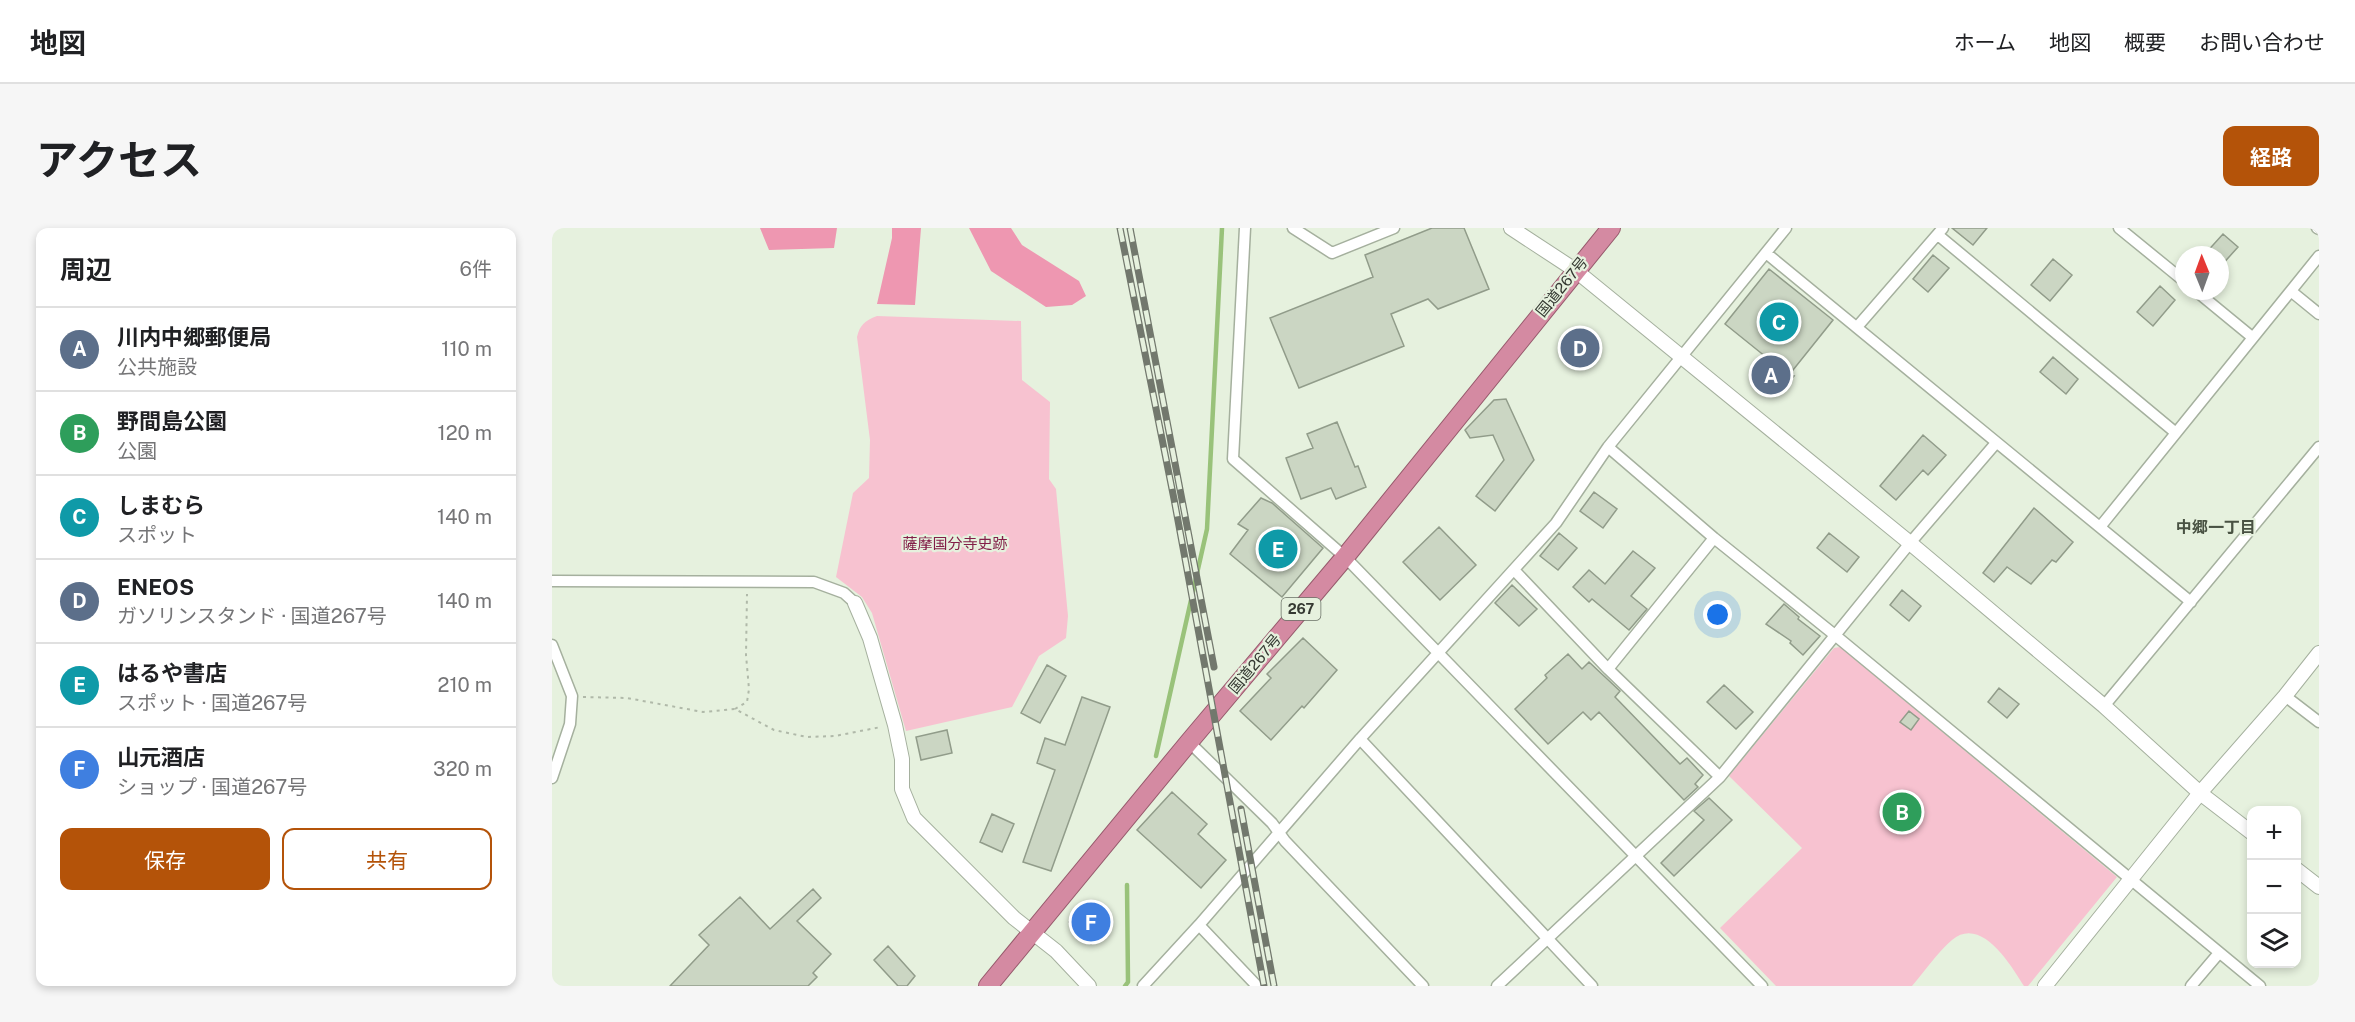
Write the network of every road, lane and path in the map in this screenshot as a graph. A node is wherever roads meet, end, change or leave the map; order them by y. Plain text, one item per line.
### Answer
1 (1245, 228) edge
2 (1293, 228) edge
3 (1394, 228) edge
4 (1511, 228) edge
5 (1611, 228) edge
6 (1786, 228) edge
7 (2119, 228) edge
8 (1941, 231) edge
9 (1766, 253) junction
10 (2319, 256) edge
11 (1575, 270) junction
12 (2175, 274) edge
13 (2292, 292) junction
14 (2207, 300) edge
15 (2319, 315) edge
16 (1857, 327) junction
17 (2252, 337) junction
18 (1680, 357) junction
19 (2176, 433) junction
20 (1996, 443) junction
21 (1608, 447) junction
22 (2319, 447) edge
23 (2100, 527) junction
24 (1714, 538) junction
25 (1910, 543) junction
26 (1345, 557) junction
27 (1515, 571) junction
28 (552, 581) edge
29 (747, 582) junction
30 (2191, 602) junction
31 (855, 603) joint
32 (1836, 636) junction
33 (552, 645) edge
34 (1437, 653) junction
35 (2319, 653) edge
36 (1608, 669) junction
37 (572, 696) junction
38 (2285, 696) junction
39 (2104, 706) junction
40 (735, 709) junction
41 (2319, 722) edge
42 (895, 725) junction
43 (1360, 739) junction
44 (1189, 742) junction
45 (1720, 777) junction
46 (552, 778) edge
47 (2200, 793) junction
48 (2247, 829) edge
49 (1279, 833) junction
50 (1635, 856) junction
51 (2301, 873) edge
52 (2131, 879) junction
53 (2319, 887) edge
54 (1199, 925) junction
55 (1034, 932) junction
56 (1548, 939) junction
57 (2218, 953) junction
58 (988, 986) edge
59 (1089, 986) edge
60 (1143, 986) edge
61 (1257, 986) edge
62 (1423, 986) edge
63 (1497, 986) edge
64 (1592, 986) edge
65 (1762, 986) edge
66 (2045, 986) edge
67 (2191, 986) edge
68 (2260, 986) edge

1 - 26 street
2 - 3 street
4 - 11 street
5 - 11 highway, 国道267号 / 267
6 - 9 street
7 - 12 street
8 - 16 street
8 - 19 street
9 - 16 street
9 - 18 street
10 - 13 street
11 - 18 street
11 - 26 highway, 国道267号 / 267
13 - 15 street
13 - 17 street
14 - 17 street
16 - 20 street
17 - 19 street
18 - 21 street
18 - 25 street
19 - 23 street
20 - 23 street
20 - 25 street
21 - 24 street
21 - 27 street
22 - 30 street
23 - 30 street
24 - 32 street
24 - 36 street
25 - 32 street
25 - 39 street
26 - 34 street
26 - 44 highway, 国道267号 / 267
27 - 34 street
27 - 36 street
28 - 29 street
29 - 31 street
29 - 40 path
30 - 39 street
31 - 42 street
32 - 45 street
32 - 52 street
33 - 37 street
34 - 43 street
34 - 50 street
35 - 38 street
36 - 45 street
37 - 40 path
37 - 46 street
38 - 41 street
38 - 47 street
39 - 47 street
40 - 42 path
42 - 55 street
43 - 49 street
43 - 56 street
44 - 49 street
44 - 55 highway, 国道267号 / 267
45 - 50 street
47 - 48 street
47 - 52 street
49 - 54 street
49 - 62 street
50 - 56 street
50 - 65 street
51 - 53 street
52 - 57 street
52 - 66 street
54 - 60 street
54 - 61 street
55 - 58 highway, 国道267号 / 267
55 - 59 street
56 - 63 street
56 - 64 street
57 - 67 street
57 - 68 street

